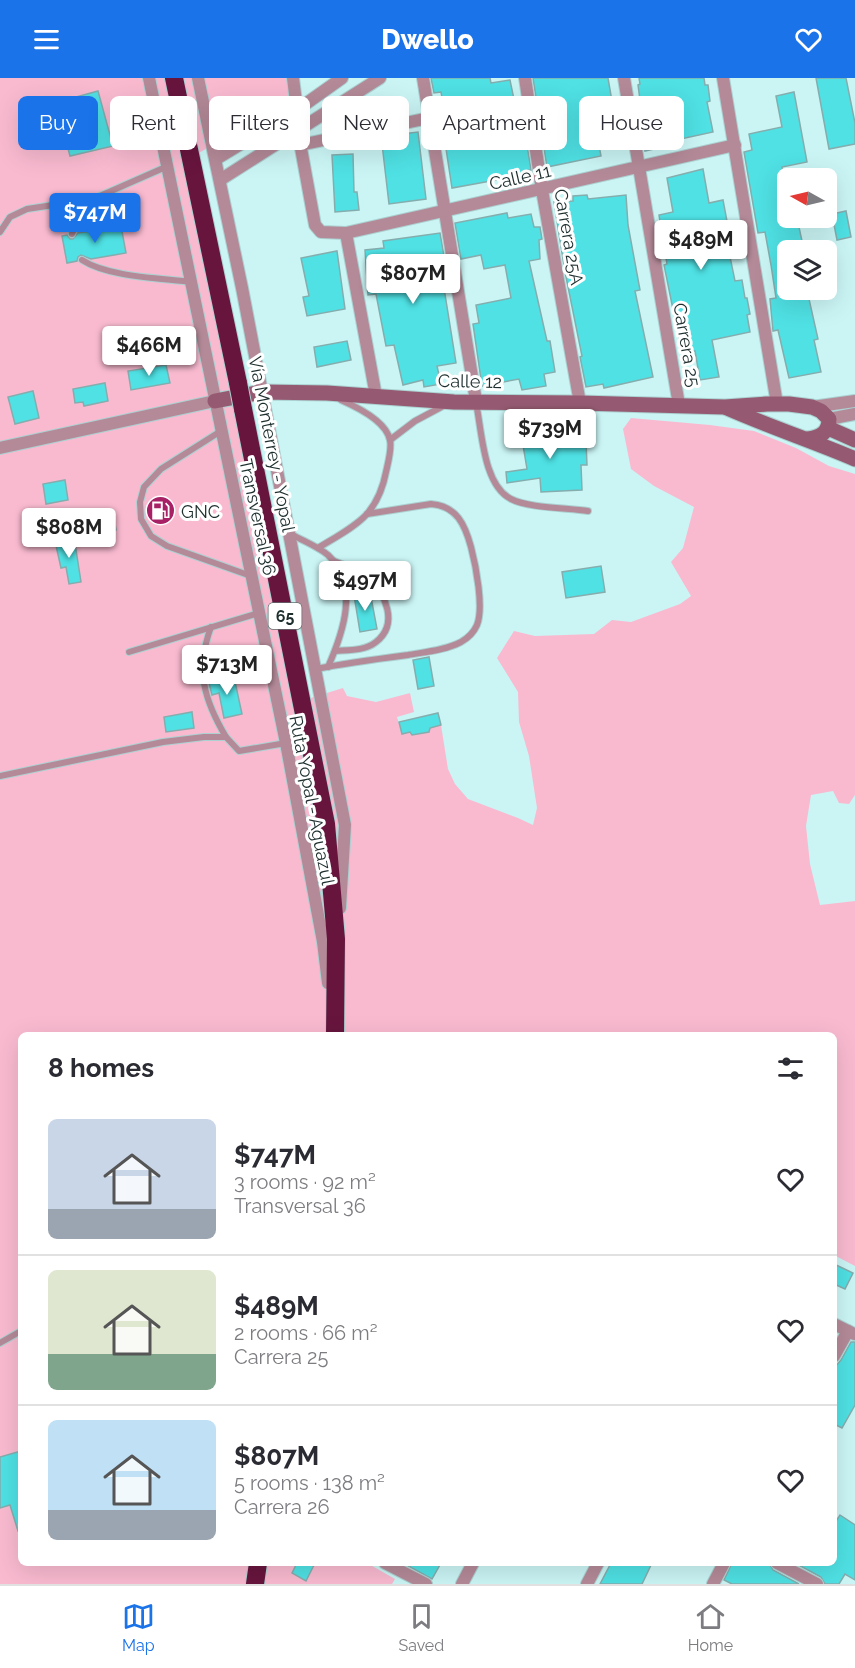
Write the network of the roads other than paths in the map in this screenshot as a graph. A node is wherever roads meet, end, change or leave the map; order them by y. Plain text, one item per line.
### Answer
1 (149, 78) edge
2 (174, 78) edge
3 (198, 78) edge
4 (293, 78) edge
5 (342, 78) edge
6 (380, 78) edge
7 (423, 78) edge
8 (525, 78) edge
9 (624, 78) edge
10 (723, 78) edge
11 (295, 96) edge
12 (426, 96) edge
13 (310, 101) edge
14 (421, 120) edge
15 (310, 124) edge
16 (310, 143) edge
17 (735, 145) junction
18 (231, 150) edge
19 (269, 150) edge
20 (301, 150) edge
21 (434, 150) edge
22 (216, 159) junction
23 (168, 166) junction
24 (639, 168) junction
25 (220, 180) junction
26 (542, 190) junction
27 (93, 199) junction
28 (445, 213) junction
29 (0, 232) edge
30 (346, 233) junction
31 (72, 234) dead end
32 (82, 260) dead end
33 (192, 282) junction
34 (262, 392) junction
35 (327, 393) junction
36 (376, 396) junction
37 (215, 400) junction
38 (476, 401) junction
39 (855, 401) edge
40 (454, 402) junction
41 (580, 403) junction
42 (777, 404) junction
43 (679, 405) junction
44 (725, 407) junction
45 (812, 407) junction
46 (855, 414) edge
47 (829, 424) junction
48 (222, 431) junction
49 (808, 439) junction
50 (390, 440) junction
51 (855, 440) edge
52 (0, 448) edge
53 (855, 459) edge
54 (588, 511) dead end
55 (367, 513) junction
56 (291, 534) junction
57 (318, 548) junction
58 (333, 561) junction
59 (251, 576) junction
60 (259, 613) junction
61 (211, 627) junction
62 (335, 651) junction
63 (129, 652) dead end
64 (322, 668) junction
65 (226, 737) junction
66 (286, 743) junction
67 (0, 776) edge
68 (332, 975) junction
69 (334, 1032) edge
70 (837, 1325) edge
71 (851, 1332) edge
72 (18, 1333) edge
73 (0, 1343) edge
74 (837, 1352) edge
75 (258, 1566) edge
76 (391, 1566) edge
77 (471, 1566) edge
78 (596, 1566) edge
79 (722, 1566) edge
80 (783, 1566) edge
81 (255, 1584) edge
82 (426, 1584) edge
83 (462, 1584) edge
84 (587, 1584) edge
85 (713, 1584) edge
86 (817, 1584) edge

1 - 23 lane, Ruta Yopal - Aguazul
2 - 68 highway, Vía Monterrey - Yopal / 65, bridge
3 - 22 street, Transversal 36 / 65
4 - 11 street
5 - 13 street
6 - 15 street
7 - 12 street
8 - 26 street, Carrera 25A
9 - 24 street, Carrera 25
10 - 17 street
14 - 16 street
17 - 24 street, Calle 11
17 - 42 street
18 - 22 street
19 - 25 street
20 - 30 street, Calle 11
21 - 28 street
22 - 25 street, Transversal 36 / 65
23 - 27 lane
23 - 33 lane, Ruta Yopal - Aguazul
24 - 26 street, Calle 11
24 - 43 street, Carrera 25
25 - 34 street, Transversal 36 / 65
26 - 28 street, Calle 11
26 - 41 street, Carrera 25A
27 - 29 lane
27 - 31 lane
28 - 30 street, Calle 11
28 - 38 street
30 - 36 street
32 - 33 lane
33 - 37 lane, Ruta Yopal - Aguazul
34 - 35 main road, Calle 12
34 - 37 main road, Calle 12
34 - 56 street, Transversal 36 / 65
35 - 36 main road, Calle 12
35 - 50 lane
36 - 40 main road, Calle 12
37 - 48 street, Transversal 36
37 - 52 street
37 - 59 lane, Ruta Yopal - Aguazul
38 - 40 main road, Calle 12
38 - 41 main road, Calle 12
38 - 54 lane
39 - 45 street
40 - 50 lane
41 - 43 main road, Calle 12
42 - 44 main road
42 - 45 main road
43 - 44 main road, Calle 12
44 - 49 main road
45 - 47 main road
46 - 47 street
47 - 49 main road
47 - 51 main road
48 - 59 street, Transversal 36
48 - 59 lane
49 - 53 main road
50 - 55 lane
55 - 57 lane
55 - 64 lane
56 - 57 lane
56 - 64 street, Transversal 36 / 65
57 - 58 lane
58 - 62 lane
58 - 62 lane
59 - 60 lane, Ruta Yopal - Aguazul
60 - 61 lane
60 - 66 lane, Ruta Yopal - Aguazul
61 - 63 lane
61 - 65 lane
62 - 64 lane
64 - 68 street, Transversal 36 / 65
65 - 66 lane
65 - 67 lane
66 - 68 lane, Ruta Yopal - Aguazul
68 - 69 highway, Vía Monterrey - Yopal / 65
70 - 71 street
71 - 74 street
72 - 73 lane
75 - 81 lane
76 - 82 street
77 - 83 street
78 - 84 street
79 - 85 street
80 - 86 street

